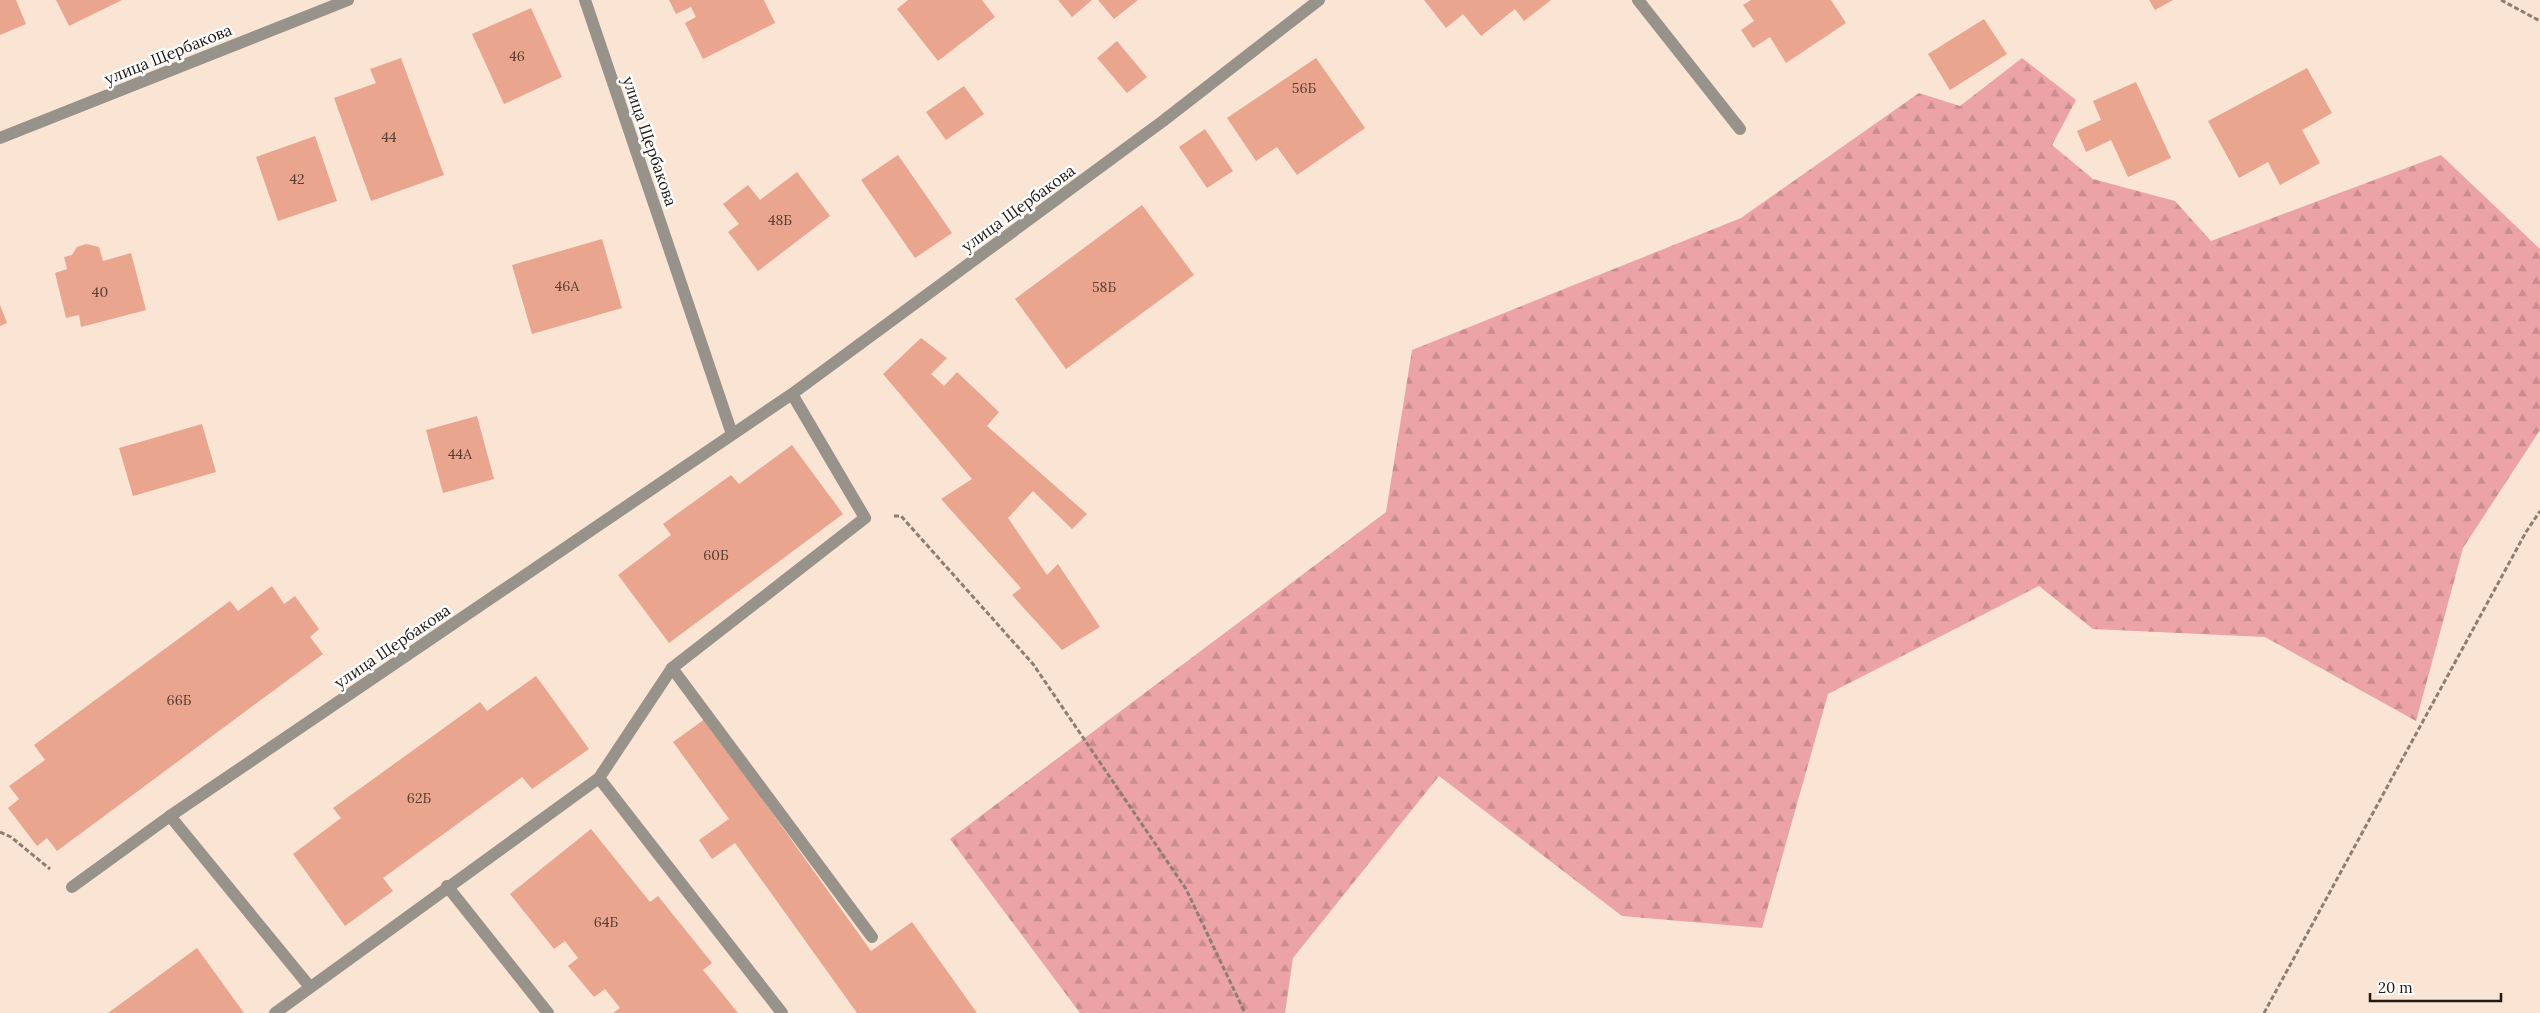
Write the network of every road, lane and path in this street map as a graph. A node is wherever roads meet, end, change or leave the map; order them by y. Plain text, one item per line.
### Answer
1 (348, 0) edge
2 (585, 0) edge
3 (1318, 0) edge
4 (1638, 0) edge
5 (2501, 0) edge
6 (2540, 21) edge
7 (1740, 129) dead end
8 (0, 138) edge
9 (792, 394) junction
10 (732, 434) junction
11 (2540, 511) edge
12 (866, 518) junction
13 (672, 668) junction
14 (599, 778) junction
15 (170, 816) junction
16 (0, 832) edge
17 (448, 886) junction
18 (72, 887) joint
19 (872, 938) dead end
20 (310, 987) junction
21 (275, 1013) edge
22 (548, 1013) edge
23 (782, 1013) edge
24 (1245, 1013) edge
25 (2264, 1013) edge

1 - 8 street, улица Щербакова
2 - 10 street, улица Щербакова
3 - 9 street, улица Щербакова
4 - 7 street
5 - 6 path
9 - 10 street, улица Щербакова
9 - 12 street
10 - 15 street, улица Щербакова
11 - 25 path
12 - 13 street
12 - 24 path
13 - 14 street
13 - 19 street
14 - 17 street
14 - 23 street
15 - 18 street, улица Щербакова
15 - 20 street
16 - 18 path
17 - 20 street
17 - 22 street
20 - 21 street

